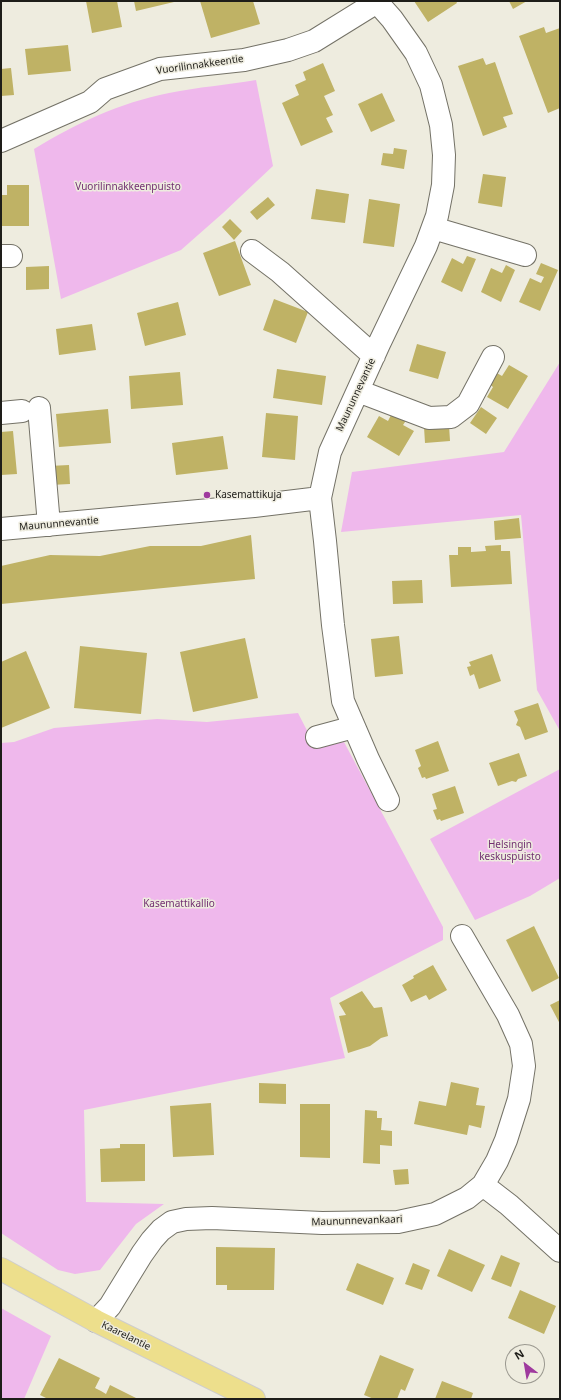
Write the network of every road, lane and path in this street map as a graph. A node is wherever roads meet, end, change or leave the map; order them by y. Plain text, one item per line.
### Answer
1 (377, 2) edge
2 (1, 141) edge
3 (432, 228) junction
4 (252, 251) dead end
5 (526, 255) dead end
6 (374, 356) junction
7 (493, 357) dead end
8 (358, 391) junction
9 (20, 411) edge
10 (320, 498) junction
11 (49, 525) junction
12 (1, 529) edge
13 (354, 727) junction
14 (317, 737) dead end
15 (388, 800) dead end
16 (462, 936) dead end
17 (483, 1185) junction
18 (560, 1251) edge
19 (1, 1269) edge
20 (96, 1321) junction
21 (254, 1399) edge

1 - 2 street, Vuorilinnakkeentie
1 - 3 street, Maununnevantie
3 - 5 street
3 - 6 street, Maununnevantie
4 - 6 street
6 - 8 street, Maununnevantie
7 - 8 street
8 - 10 street, Maununnevantie
9 - 11 street
10 - 11 street, Maununnevantie
10 - 13 street
11 - 12 street, Maununnevantie
13 - 14 street
13 - 15 street
16 - 17 street, Maununnevankaari
17 - 18 street
17 - 20 street, Maununnevankaari
19 - 20 main road, Kaarelantie
20 - 21 main road, Kaarelantie

